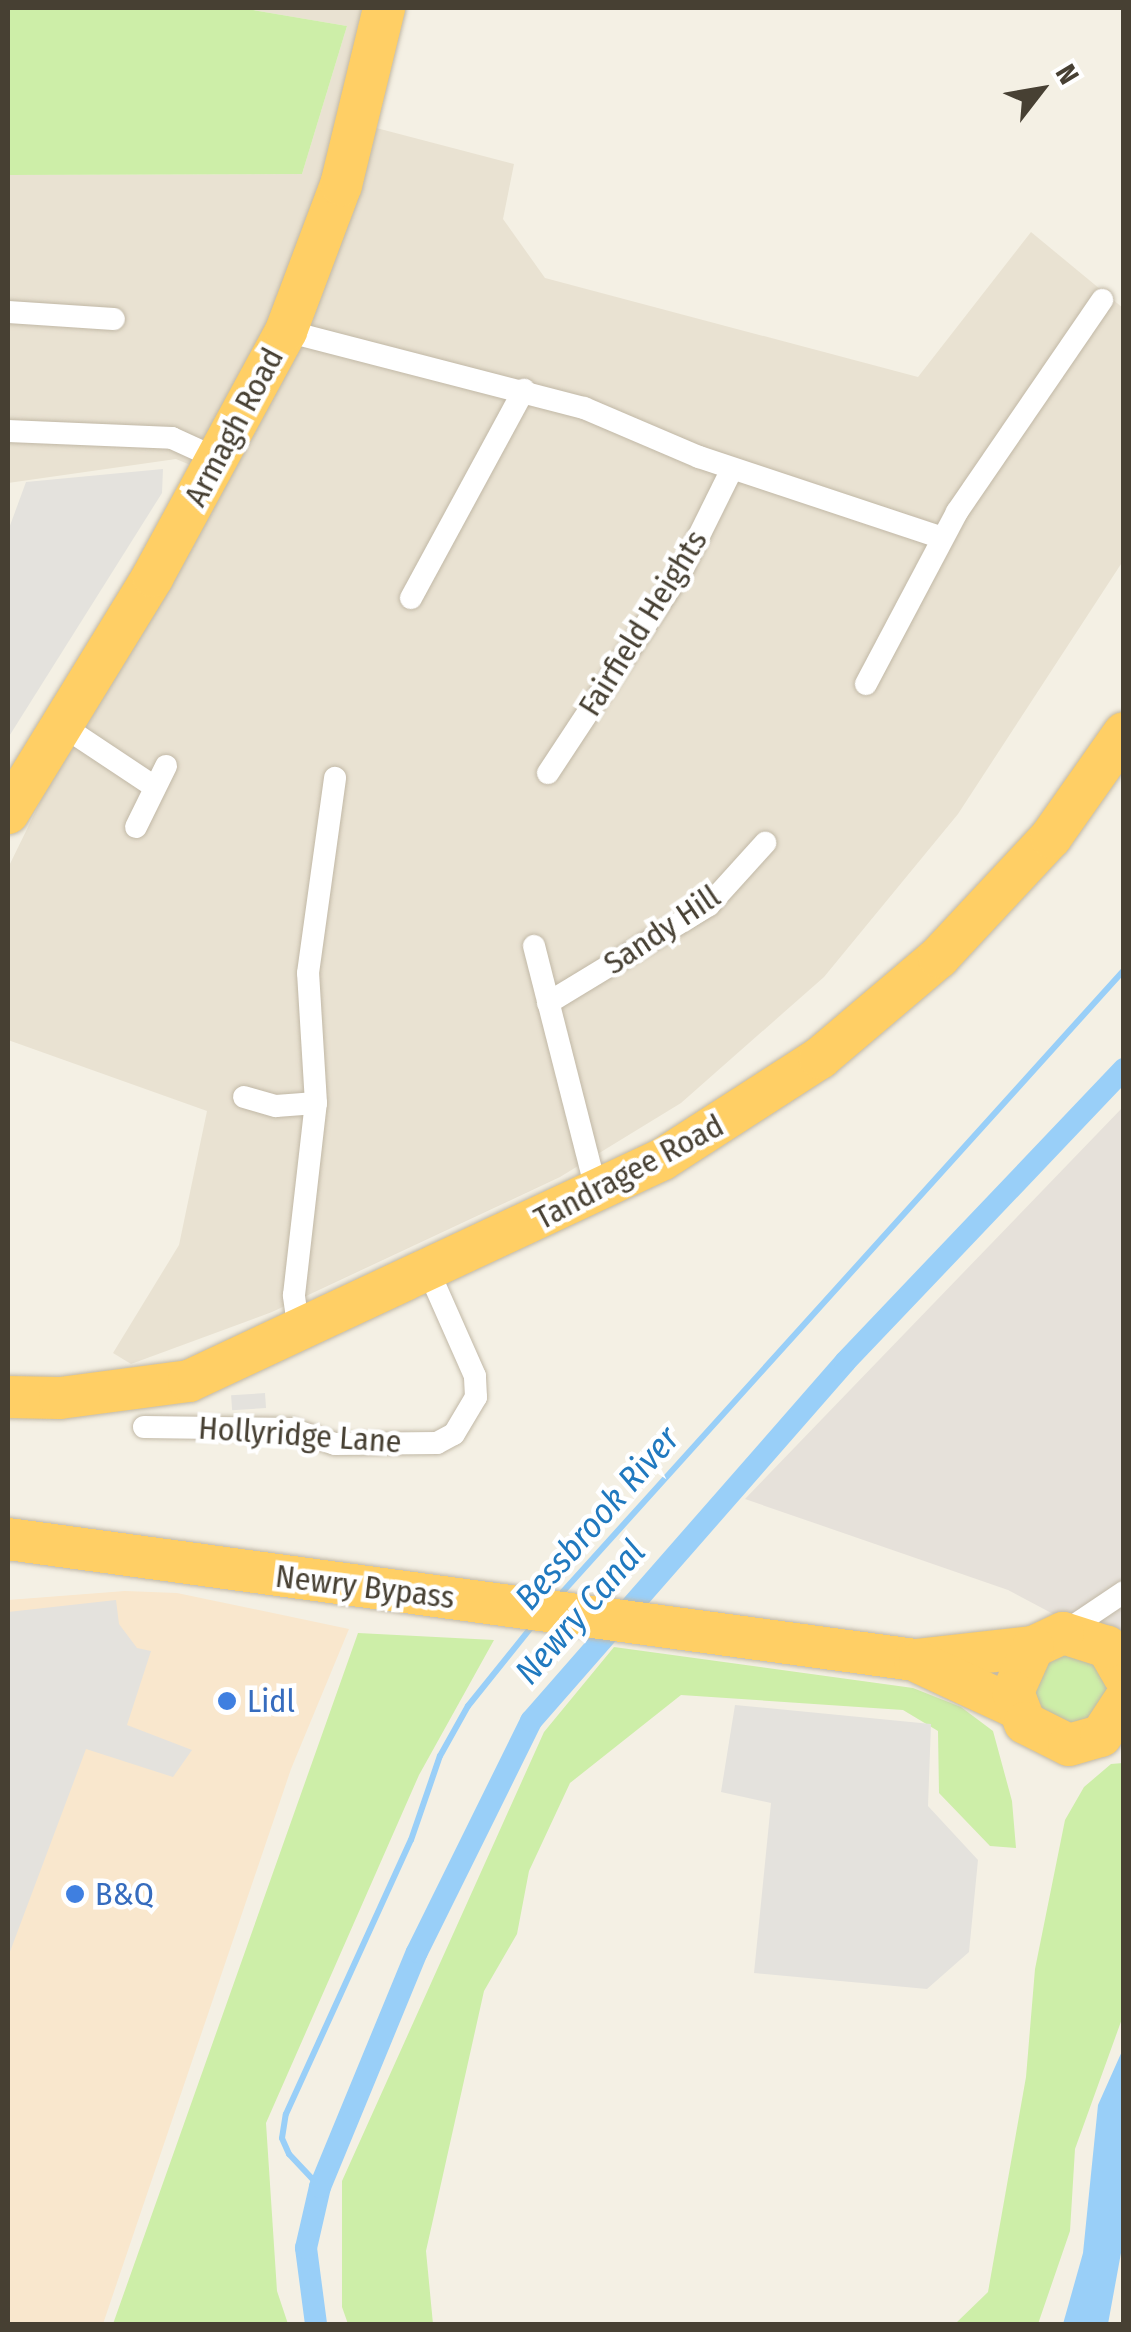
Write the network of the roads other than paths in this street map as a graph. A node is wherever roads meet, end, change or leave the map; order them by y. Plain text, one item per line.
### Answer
1 (384, 8) edge
2 (1102, 300) dead end
3 (8, 312) edge
4 (114, 319) dead end
5 (286, 331) junction
6 (524, 390) junction
7 (8, 431) edge
8 (220, 460) junction
9 (732, 469) junction
10 (942, 538) junction
11 (411, 598) dead end
12 (866, 684) dead end
13 (60, 724) junction
14 (1124, 732) edge
15 (548, 774) dead end
16 (336, 778) dead end
17 (8, 813) edge
18 (136, 826) dead end
19 (765, 843) dead end
20 (534, 946) dead end
21 (548, 1003) junction
22 (244, 1097) dead end
23 (316, 1103) junction
24 (597, 1194) junction
25 (429, 1272) junction
26 (299, 1332) junction
27 (8, 1396) edge
28 (144, 1428) dead end
29 (8, 1539) edge
30 (52, 1550) junction
31 (8, 1560) edge
32 (1124, 1592) edge
33 (1048, 1640) junction
34 (915, 1660) junction
35 (1123, 1674) edge
36 (1017, 1708) junction
37 (1116, 1724) edge

1 - 5 highway, Armagh Road
2 - 10 street
3 - 4 street
5 - 6 street
5 - 8 highway, Armagh Road
6 - 9 street
6 - 11 street
7 - 8 street
8 - 13 highway, Armagh Road
9 - 10 street
9 - 15 street, Fairfield Heights
10 - 12 street
13 - 17 highway, Armagh Road
13 - 18 street
14 - 24 highway, Tandragee Road
16 - 23 street
19 - 21 street, Sandy Hill
20 - 21 street
21 - 24 street
22 - 23 street
23 - 26 street
24 - 25 highway, Tandragee Road
25 - 26 highway, Tandragee Road
25 - 28 street, Hollyridge Lane
26 - 27 highway, Tandragee Road
29 - 30 highway
30 - 31 highway
30 - 34 highway, Newry Bypass
32 - 33 street
33 - 34 highway
33 - 35 highway
33 - 36 highway
34 - 36 highway
36 - 37 highway

